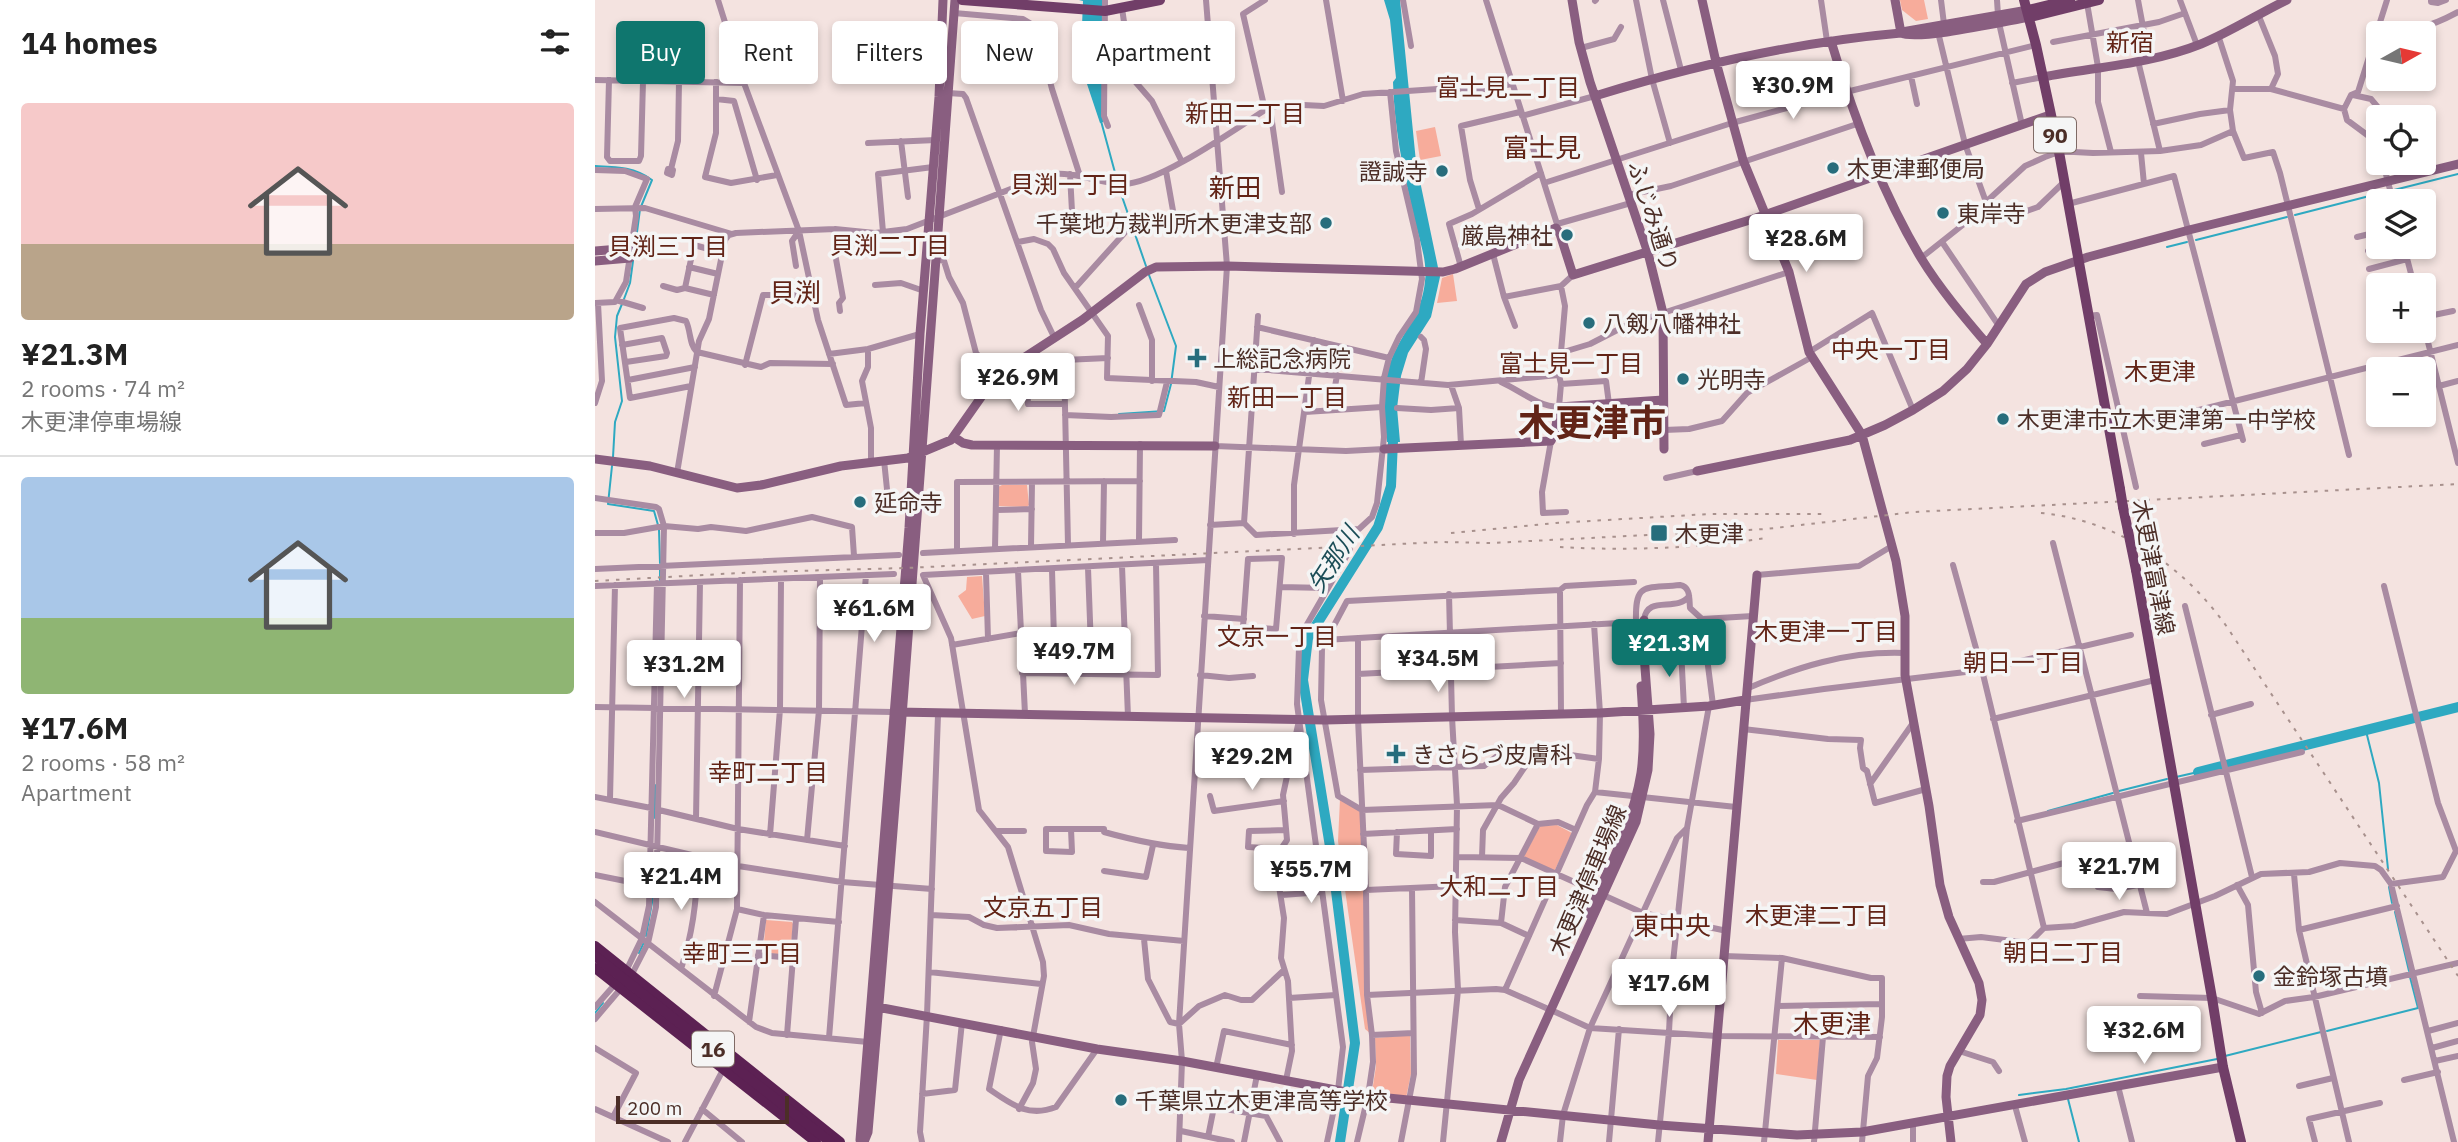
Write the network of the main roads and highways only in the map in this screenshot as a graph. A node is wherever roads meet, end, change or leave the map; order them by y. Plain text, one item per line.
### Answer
1 (962, 0) edge
2 (1160, 0) edge
3 (2070, 0) edge
4 (2099, 0) edge
5 (1105, 6) edge
6 (2027, 9) edge
7 (595, 946) edge
8 (595, 956) edge
9 (595, 968) edge
10 (630, 972) junction
11 (816, 1142) edge
12 (830, 1142) edge
13 (840, 1142) edge
14 (845, 1142) edge
15 (2241, 1142) edge

1 - 5 main road
2 - 5 main road
3 - 6 main road
4 - 6 main road
6 - 15 main road, 木更津富津線 / 90, bridge
7 - 10 highway, 16
8 - 12 highway, 16, bridge
9 - 11 highway, 16
10 - 13 highway, 16
10 - 14 highway, 16

